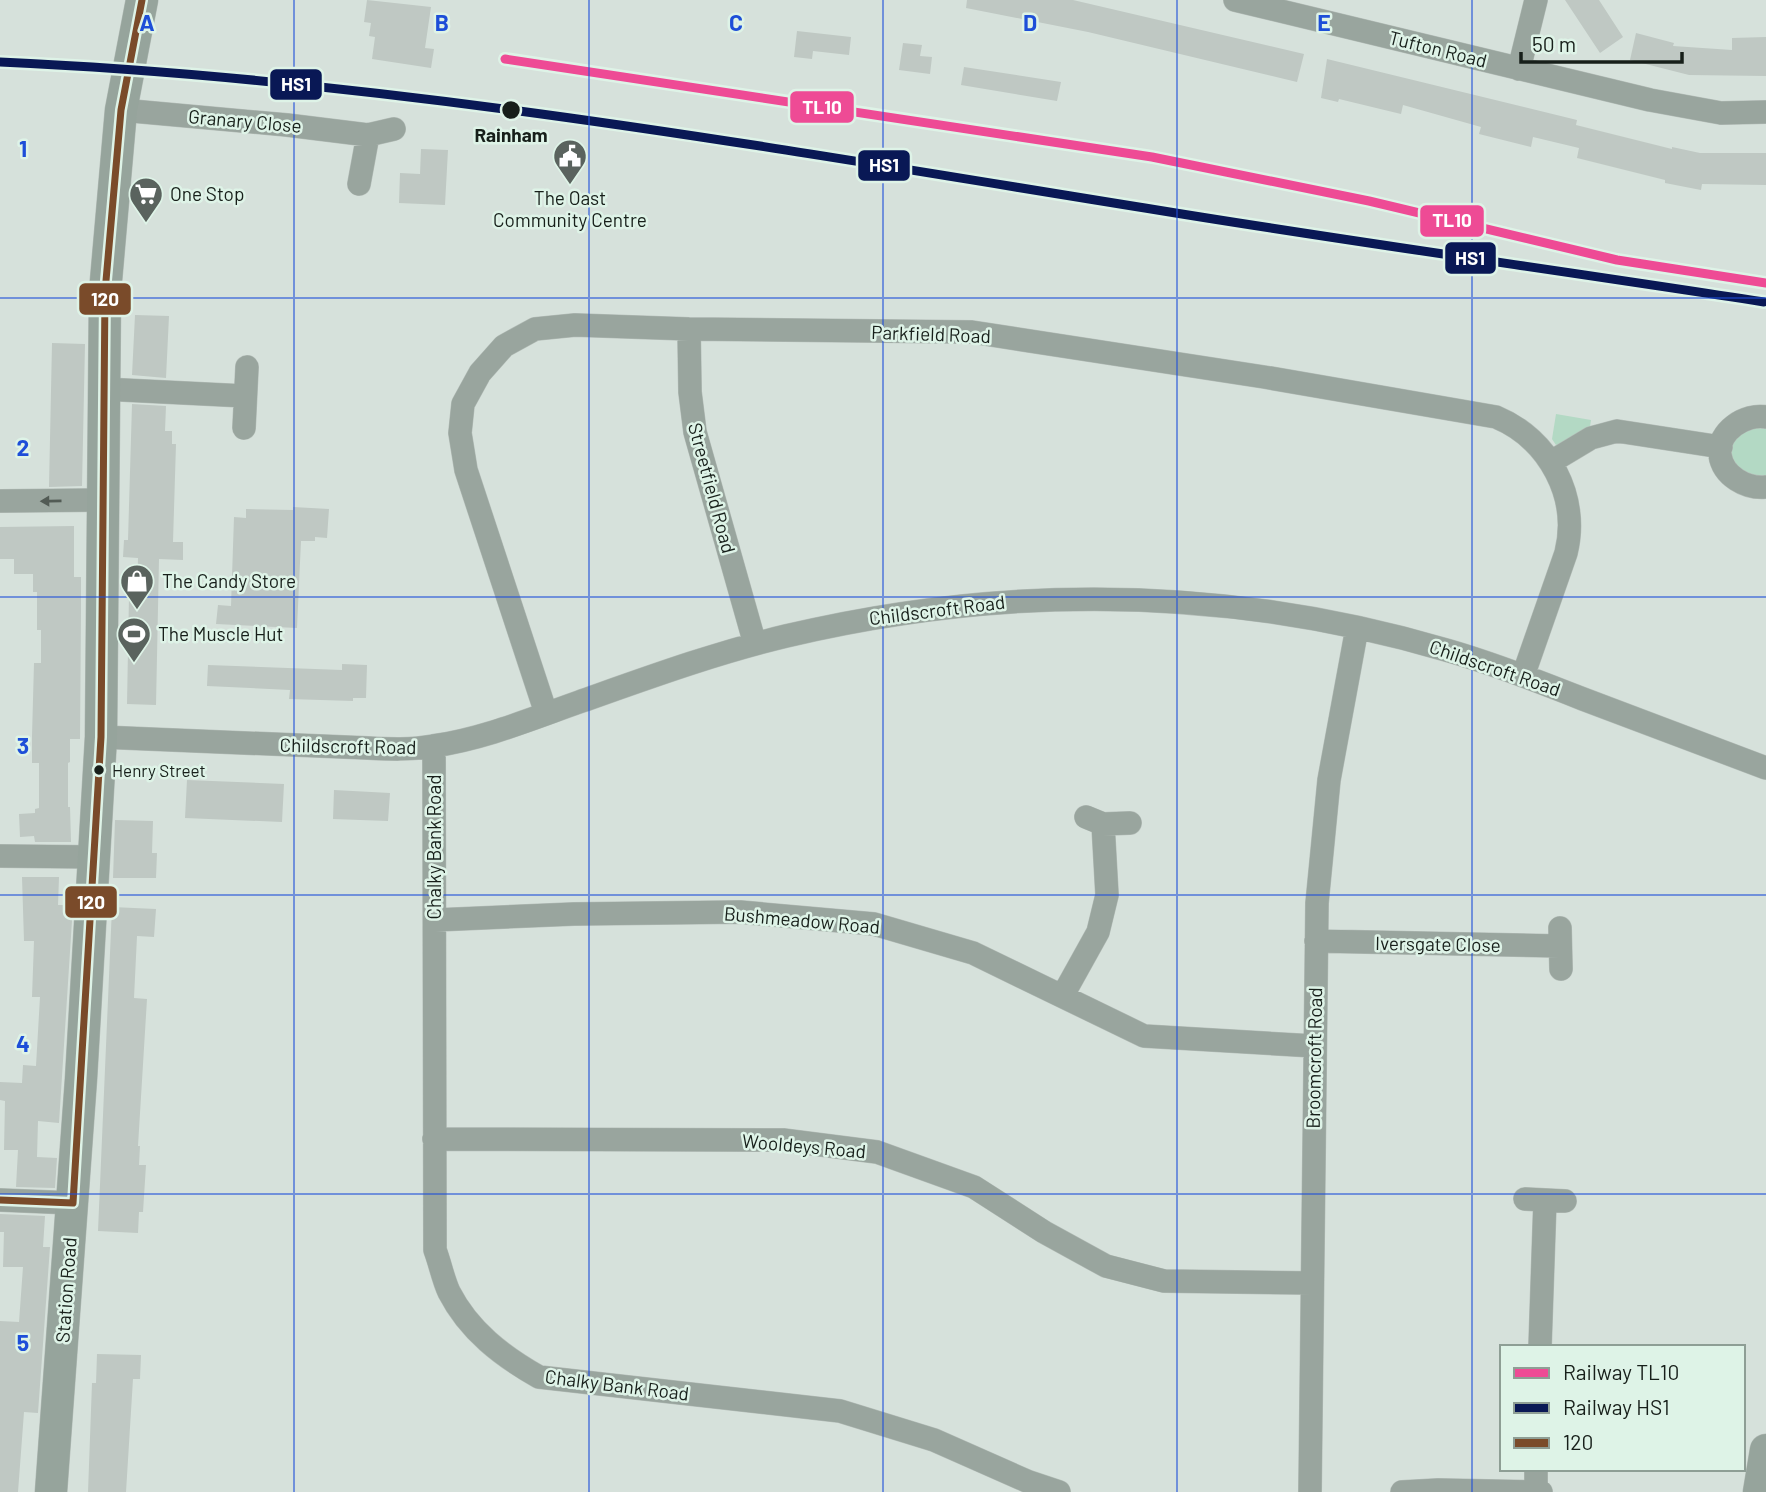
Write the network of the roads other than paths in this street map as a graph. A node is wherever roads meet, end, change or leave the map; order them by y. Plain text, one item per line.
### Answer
1 (142, 0) edge
2 (1235, 0) edge
3 (1535, 0) edge
4 (1519, 69) junction
5 (121, 110) junction
6 (1766, 112) edge
7 (394, 130) dead end
8 (368, 135) junction
9 (359, 184) dead end
10 (689, 329) junction
11 (247, 367) dead end
12 (103, 389) junction
13 (245, 396) junction
14 (1766, 418) edge
15 (244, 428) dead end
16 (1721, 447) junction
17 (1551, 463) junction
18 (1766, 487) edge
19 (102, 500) junction
20 (0, 501) edge
21 (1357, 628) junction
22 (755, 644) junction
23 (1523, 676) junction
24 (546, 713) junction
25 (101, 737) junction
26 (434, 746) junction
27 (1766, 768) edge
28 (1130, 822) dead end
29 (0, 856) edge
30 (96, 857) junction
31 (435, 920) junction
32 (1315, 941) junction
33 (1560, 948) dead end
34 (1063, 995) junction
35 (1314, 1046) junction
36 (434, 1139) junction
37 (0, 1200) edge
38 (1545, 1200) dead end
39 (73, 1203) junction
40 (1312, 1283) junction
41 (1540, 1345) edge
42 (1766, 1450) edge
43 (1536, 1471) edge
44 (51, 1492) edge
45 (1059, 1492) edge
46 (1310, 1492) edge
47 (1402, 1492) edge
48 (1538, 1492) edge
49 (1759, 1492) edge

1 - 5 main road, Station Road
2 - 4 street, Tufton Road
3 - 4 street
4 - 6 street, Tufton Road
5 - 8 street, Granary Close
5 - 12 main road, Station Road
7 - 8 street, Granary Close
8 - 9 street
10 - 17 street, Parkfield Road
10 - 22 street, Streetfield Road
10 - 24 street, Parkfield Road
11 - 13 street
12 - 13 street
12 - 19 main road, Station Road
13 - 15 street
14 - 16 street
16 - 17 street
16 - 18 street
17 - 23 street, Parkfield Road
19 -> 20 street
19 - 25 main road, Station Road
21 - 22 street, Childscroft Road
21 - 23 street, Childscroft Road
21 - 32 street, Broomcroft Road
22 - 24 street, Childscroft Road
23 - 27 street, Childscroft Road
24 - 26 street, Childscroft Road
25 - 26 street, Childscroft Road
25 - 30 main road, Station Road
26 - 31 street, Chalky Bank Road
28 - 34 street
29 - 30 street
30 - 39 main road, Station Road
31 - 34 street, Bushmeadow Road
31 - 36 street, Chalky Bank Road
32 - 33 street, Iversgate Close
32 - 35 street, Broomcroft Road
34 - 35 street, Bushmeadow Road
35 - 40 street, Broomcroft Road
36 - 40 street, Wooldeys Road
36 - 45 street, Chalky Bank Road
37 - 39 street
38 - 41 street
39 - 44 main road, Station Road
40 - 46 street, Broomcroft Road
42 - 49 main road
43 - 48 street
47 - 48 street

